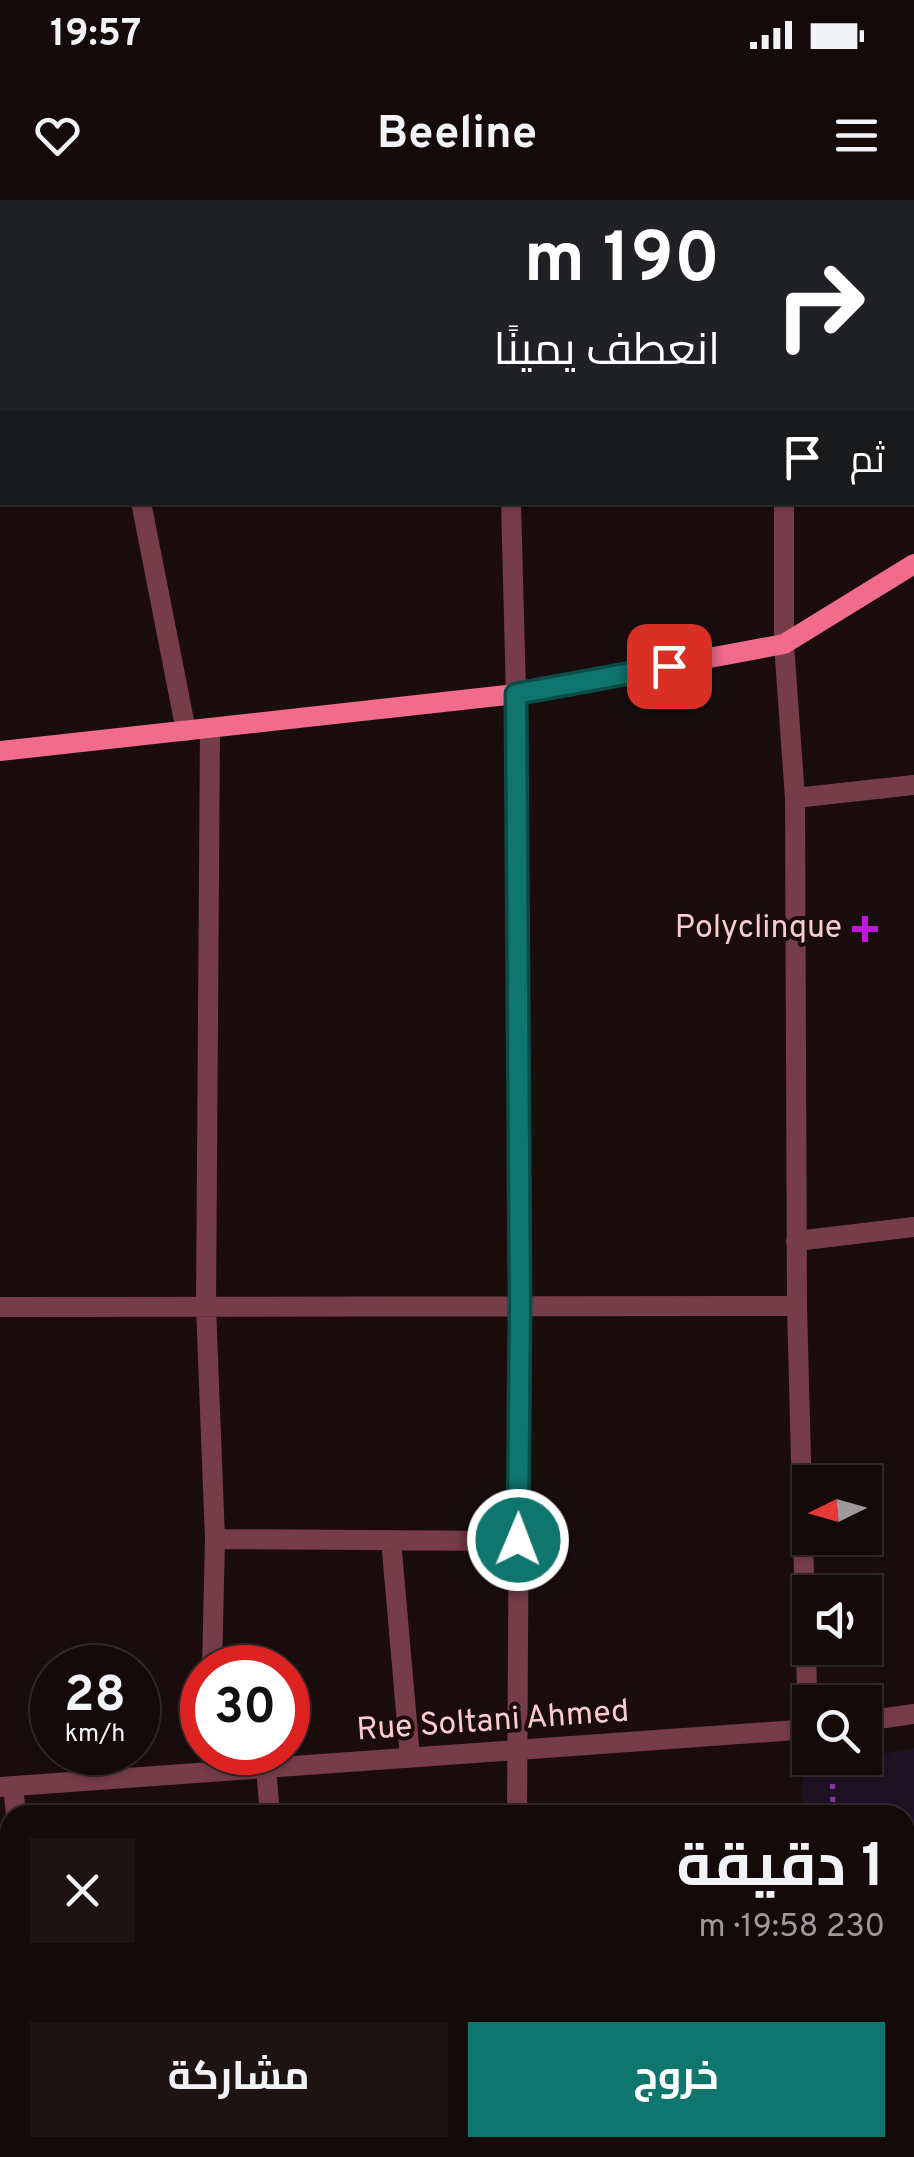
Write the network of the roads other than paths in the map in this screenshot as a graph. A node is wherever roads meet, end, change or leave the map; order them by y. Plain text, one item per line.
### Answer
1 (142, 505) edge
2 (511, 505) edge
3 (784, 505) edge
4 (914, 564) edge
5 (784, 644) junction
6 (516, 694) junction
7 (210, 728) junction
8 (186, 731) junction
9 (0, 752) edge
10 (914, 785) edge
11 (795, 798) junction
12 (914, 1226) edge
13 (796, 1241) junction
14 (520, 1305) junction
15 (206, 1306) junction
16 (796, 1306) junction
17 (0, 1307) edge
18 (214, 1539) junction
19 (391, 1540) junction
20 (518, 1540) junction
21 (212, 1645) edge
22 (808, 1685) edge
23 (914, 1714) edge
24 (882, 1719) edge
25 (792, 1730) edge
26 (516, 1750) junction
27 (410, 1757) junction
28 (310, 1765) edge
29 (180, 1766) edge
30 (267, 1775) edge
31 (7, 1786) edge
32 (269, 1805) edge
33 (518, 1805) edge

1 - 8 street
2 - 6 street
3 - 5 street
4 - 5 main road
5 - 6 main road
5 - 11 street
6 - 7 main road
6 - 14 street
7 - 8 main road
7 - 15 street
8 - 9 main road
10 - 11 street
11 - 13 street
12 - 13 street
13 - 16 street
14 - 15 street
14 - 16 street
14 - 20 street
15 - 17 street
15 - 18 street
16 - 22 street
18 - 19 street
18 - 21 street
19 - 20 street
19 - 27 street
20 - 26 street
23 - 24 street
25 - 26 street, Rue Soltani Ahmed
26 - 27 street, Rue Soltani Ahmed
26 - 33 street
27 - 28 street, Rue Soltani Ahmed
29 - 31 street, Rue Soltani Ahmed
30 - 32 street

